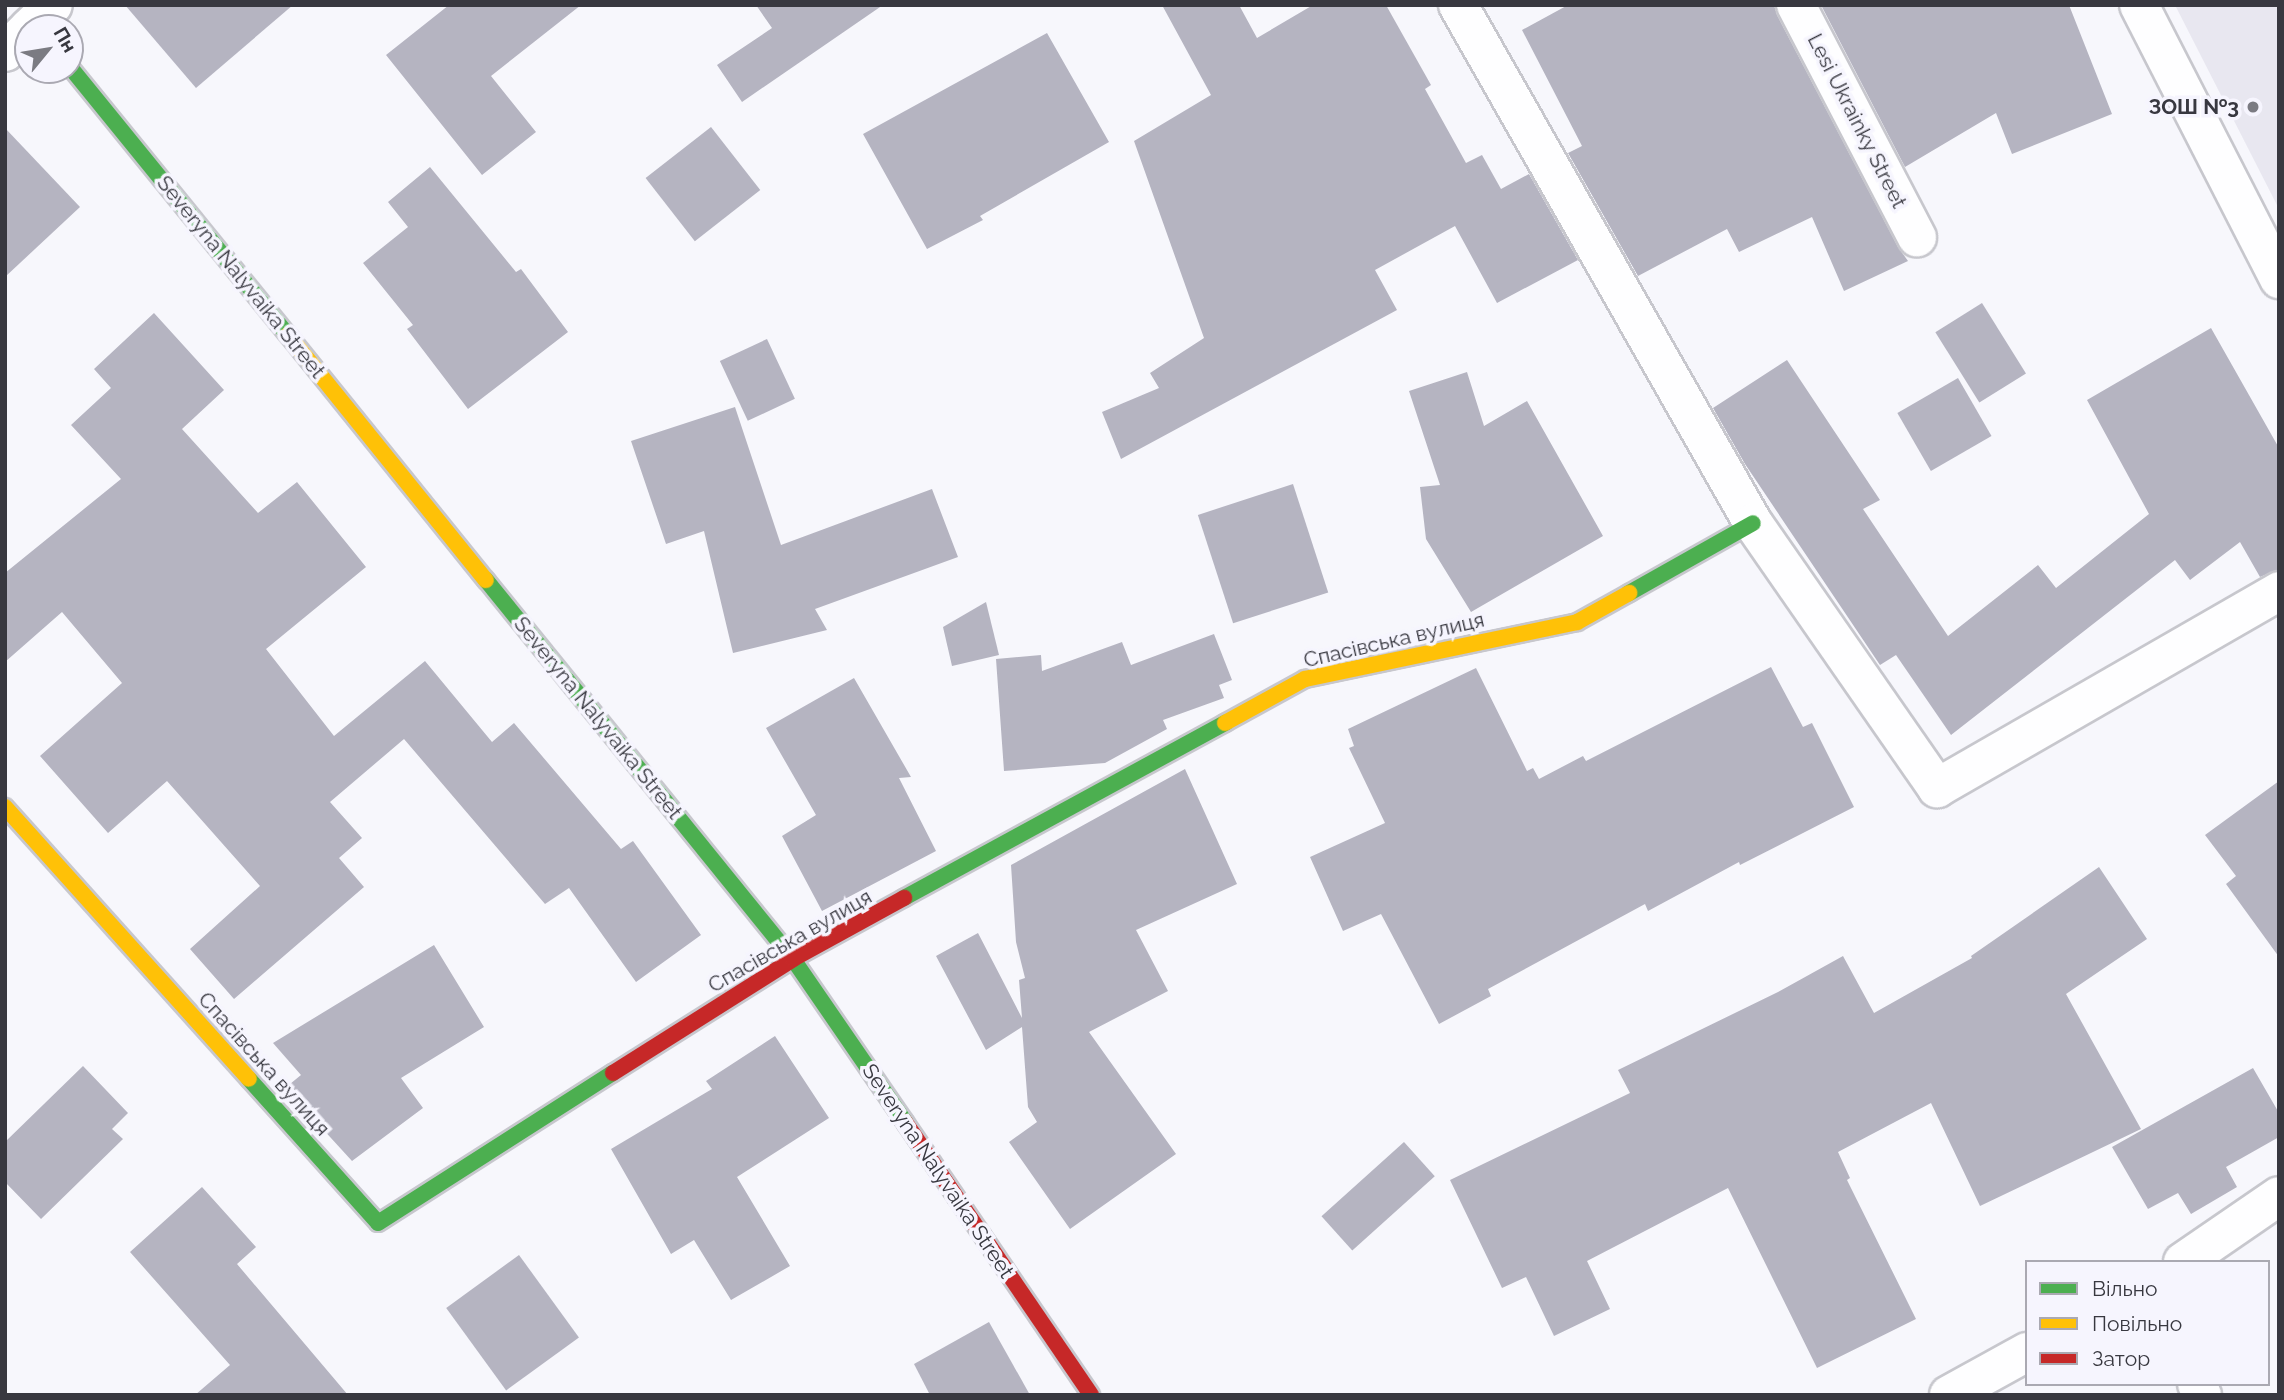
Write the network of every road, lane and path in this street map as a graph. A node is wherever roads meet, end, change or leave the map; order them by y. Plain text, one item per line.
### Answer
1 (1458, 5) edge
2 (1796, 5) edge
3 (2138, 5) edge
4 (84, 84) edge
5 (1917, 237) dead end
6 (2279, 279) edge
7 (1753, 523) junction
8 (2279, 592) edge
9 (5, 807) edge
10 (793, 959) junction
11 (2279, 1196) edge
12 (2186, 1260) edge
13 (2025, 1353) edge
14 (1091, 1395) edge
15 (1950, 1395) edge

1 - 7 street
2 - 5 street, Lesi Ukrainky Street
3 - 6 street
4 - 10 street, Severyna Nalyvaika Street
7 - 8 street
7 - 10 street, Спасівська вулиця
9 - 10 street, Спасівська вулиця
10 - 14 street, Severyna Nalyvaika Street
11 - 12 street
13 - 15 street

